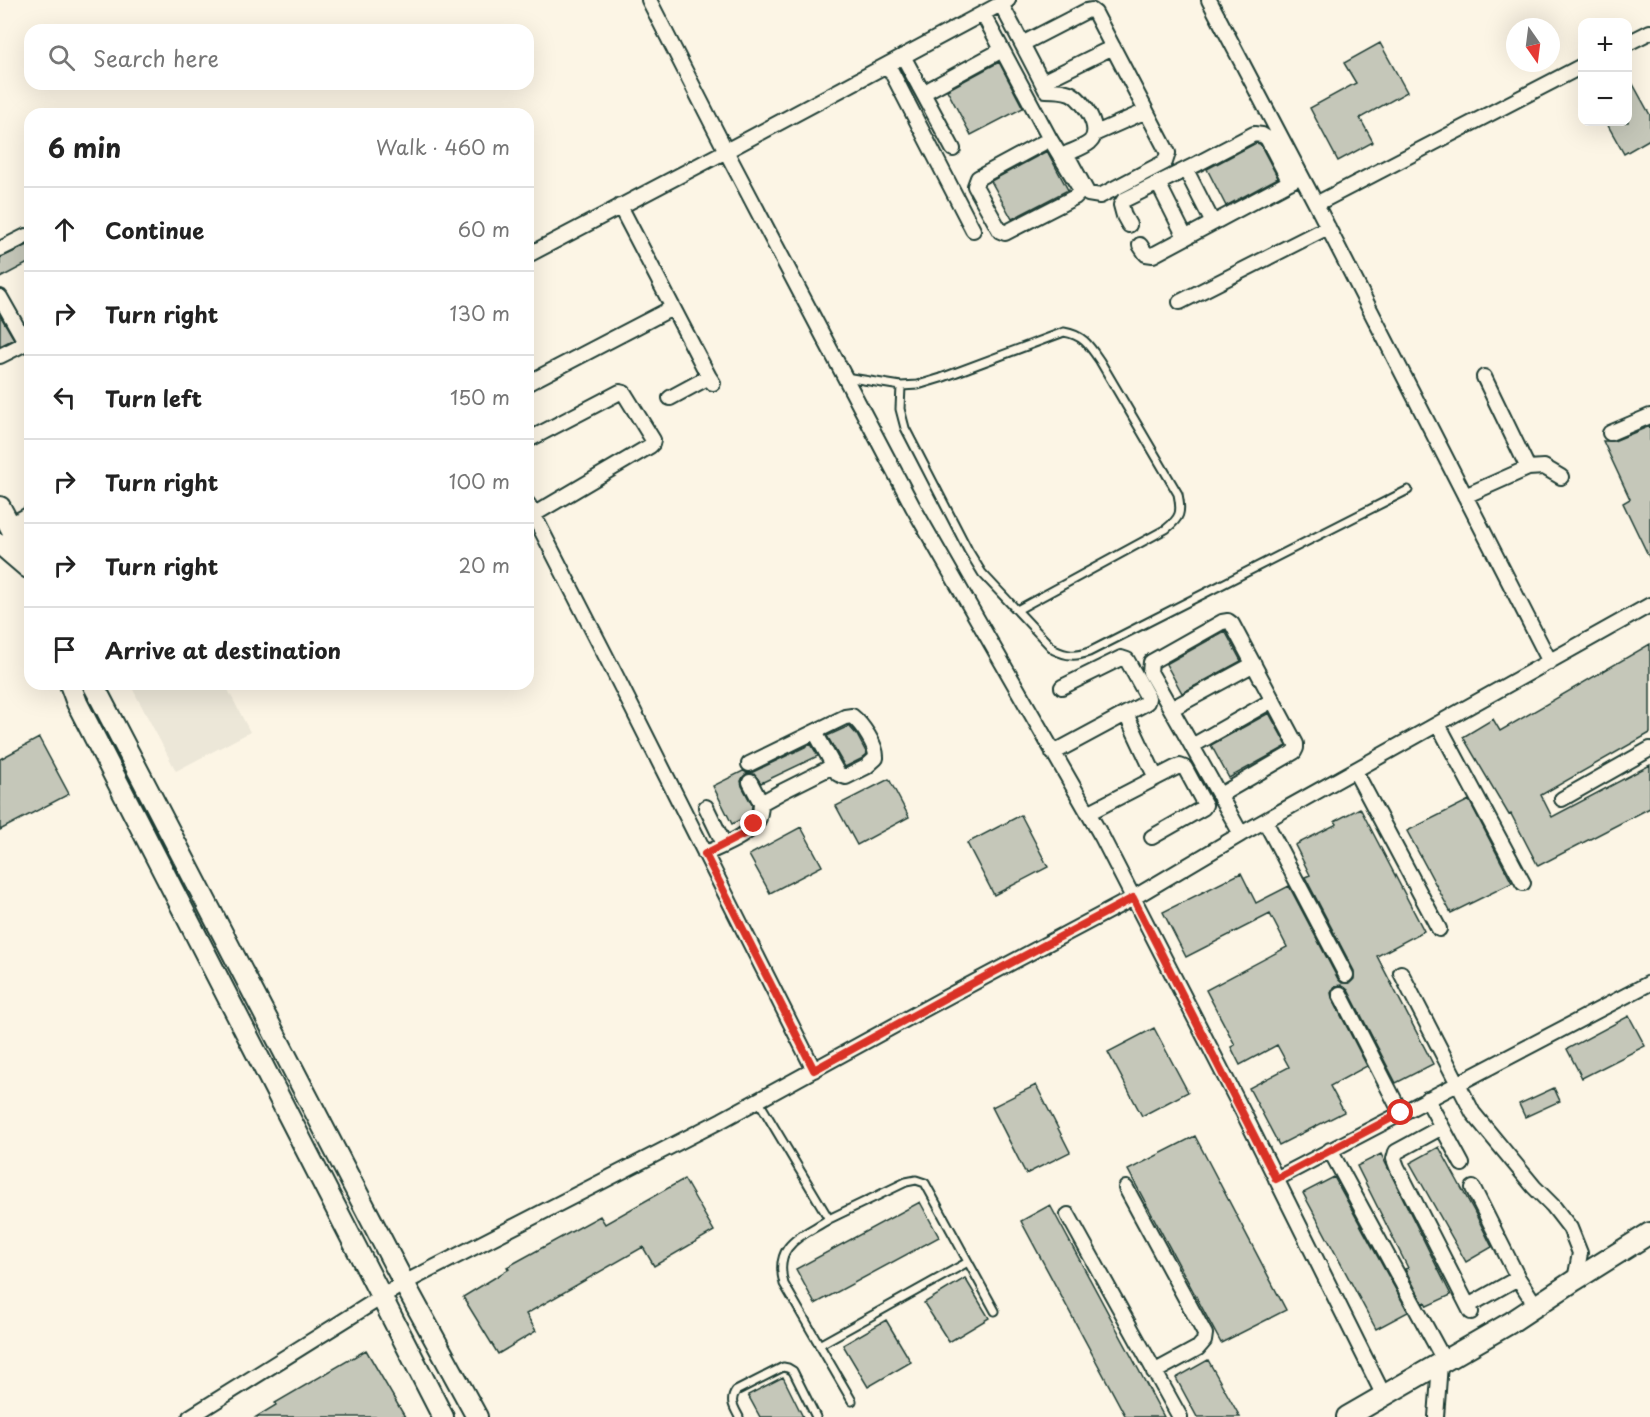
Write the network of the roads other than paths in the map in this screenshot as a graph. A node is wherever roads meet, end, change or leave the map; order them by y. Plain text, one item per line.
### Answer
1 (649, 0) edge
2 (1209, 0) edge
3 (1005, 2) edge
4 (983, 14) junction
5 (1650, 32) edge
6 (1632, 41) edge
7 (1022, 44) junction
8 (1113, 47) junction
9 (1002, 50) junction
10 (903, 56) junction
11 (888, 64) junction
12 (1578, 68) edge
13 (1042, 82) junction
14 (923, 93) junction
15 (1146, 111) junction
16 (1094, 134) junction
17 (1050, 139) junction
18 (953, 149) dead end
19 (726, 151) junction
20 (1186, 170) junction
21 (1296, 179) junction
22 (1158, 183) junction
23 (1316, 204) junction
24 (620, 206) junction
25 (1213, 223) junction
26 (1129, 225) dead end
27 (1328, 227) junction
28 (974, 230) dead end
29 (24, 237) edge
30 (1185, 237) junction
31 (1140, 245) dead end
32 (0, 249) edge
33 (534, 252) edge
34 (0, 297) edge
35 (1180, 302) dead end
36 (672, 308) junction
37 (24, 336) edge
38 (24, 344) edge
39 (0, 356) edge
40 (845, 377) junction
41 (1484, 377) dead end
42 (534, 380) edge
43 (901, 386) junction
44 (670, 398) dead end
45 (1650, 416) edge
46 (1610, 433) dead end
47 (534, 437) edge
48 (1528, 468) junction
49 (1561, 477) dead end
50 (1408, 490) dead end
51 (1465, 496) junction
52 (534, 508) edge
53 (24, 514) edge
54 (5, 516) edge
55 (534, 516) edge
56 (0, 544) edge
57 (24, 552) edge
58 (24, 565) edge
59 (1650, 605) edge
60 (1017, 610) junction
61 (1550, 662) junction
62 (1254, 664) junction
63 (1062, 687) dead end
64 (72, 690) edge
65 (96, 690) edge
66 (1273, 700) junction
67 (1171, 709) junction
68 (1126, 714) junction
69 (1438, 724) junction
70 (815, 732) junction
71 (1192, 746) junction
72 (1650, 749) edge
73 (1053, 753) junction
74 (749, 764) dead end
75 (833, 766) junction
76 (1354, 771) junction
77 (1156, 778) junction
78 (750, 782) dead end
79 (1220, 795) junction
80 (1562, 799) dead end
81 (761, 803) junction
82 (706, 807) dead end
83 (1088, 813) junction
84 (1265, 821) junction
85 (1241, 834) junction
86 (1152, 837) dead end
87 (724, 844) junction
88 (705, 854) junction
89 (1523, 883) dead end
90 (1133, 898) junction
91 (1439, 929) dead end
92 (1401, 973) dead end
93 (1346, 975) dead end
94 (1650, 983) edge
95 (1340, 994) dead end
96 (814, 1070) junction
97 (1458, 1084) junction
98 (1427, 1099) junction
99 (758, 1100) junction
100 (1401, 1113) junction
101 (1442, 1127) junction
102 (1330, 1150) junction
103 (1462, 1164) dead end
104 (1276, 1179) junction
105 (1126, 1188) dead end
106 (1473, 1188) dead end
107 (1068, 1215) dead end
108 (829, 1219) junction
109 (1650, 1233) edge
110 (968, 1262) junction
111 (1518, 1278) junction
112 (1575, 1280) junction
113 (404, 1283) junction
114 (381, 1297) junction
115 (1536, 1306) junction
116 (995, 1311) dead end
117 (819, 1345) junction
118 (1443, 1363) junction
119 (1154, 1372) junction
120 (1384, 1396) junction
121 (852, 1401) dead end
122 (190, 1417) edge
123 (443, 1417) edge
124 (477, 1417) edge
125 (739, 1417) edge
126 (816, 1417) edge
127 (1180, 1417) edge
128 (1347, 1417) edge
129 (1436, 1417) edge

1 - 19 street
2 - 21 street
3 - 4 street
3 - 7 street
4 - 9 street
4 - 10 street
5 - 6 street
7 - 8 street
7 - 13 street
8 - 13 street
8 - 15 street
9 - 14 street
9 - 17 street
10 - 11 street
10 - 14 street
11 - 19 street
11 - 28 street
12 - 23 street
13 - 16 street
14 - 18 street
15 - 16 street
15 - 16 street
17 - 17 street
19 - 24 street
19 - 40 street
20 - 21 street
20 - 22 street
20 - 25 street
21 - 23 street
21 - 25 street
22 - 26 street
22 - 30 street
23 - 27 street
24 - 33 street
24 - 36 street
25 - 30 street
27 - 35 street
27 - 51 street
29 - 32 street
30 - 31 street
34 - 37 street
36 - 42 street
36 - 44 street
38 - 39 street
40 - 43 lane
40 - 73 street
41 - 48 street
43 - 60 lane
43 - 60 lane
45 - 46 street
47 - 52 street
48 - 49 street
48 - 51 street
50 - 60 lane
51 - 61 street
53 - 54 street
54 - 57 street
55 - 88 street
56 - 58 street
59 - 61 street
61 - 69 street
62 - 66 street
62 - 67 street
62 - 67 street
63 - 68 street
64 - 114 street
65 - 113 street
66 - 71 street
66 - 79 street
67 - 71 street
68 - 73 street
68 - 77 street
69 - 76 street
69 - 89 street
70 - 74 street
70 - 75 street
70 - 75 street
71 - 79 street
72 - 80 street
73 - 83 street
75 - 81 street
76 - 84 street
76 - 91 street
77 - 83 street
77 - 86 street
78 - 81 street
79 - 85 street
81 - 87 street
82 - 87 street
83 - 90 street
84 - 85 street
84 - 93 street
85 - 90 street
87 - 88 street
88 - 96 street
90 - 96 street
90 - 104 street
92 - 97 street
94 - 97 street
95 - 100 street
96 - 99 street
97 - 98 street
97 - 112 street
98 - 100 street
98 - 101 street
99 - 108 lane
99 - 113 street
100 - 102 street
101 - 103 street
101 - 111 street
102 - 104 street
102 - 118 street
104 - 120 street
105 - 119 street
106 - 111 street
107 - 119 street
108 - 110 lane
108 - 117 lane
109 - 112 street
110 - 116 lane
110 - 117 lane
111 - 115 street
112 - 115 street
113 - 114 street
113 - 124 street
114 - 122 street
114 - 123 street
115 - 118 street
117 - 121 lane
118 - 120 street
118 - 129 street
119 - 127 street
120 - 128 street
125 - 126 lane

